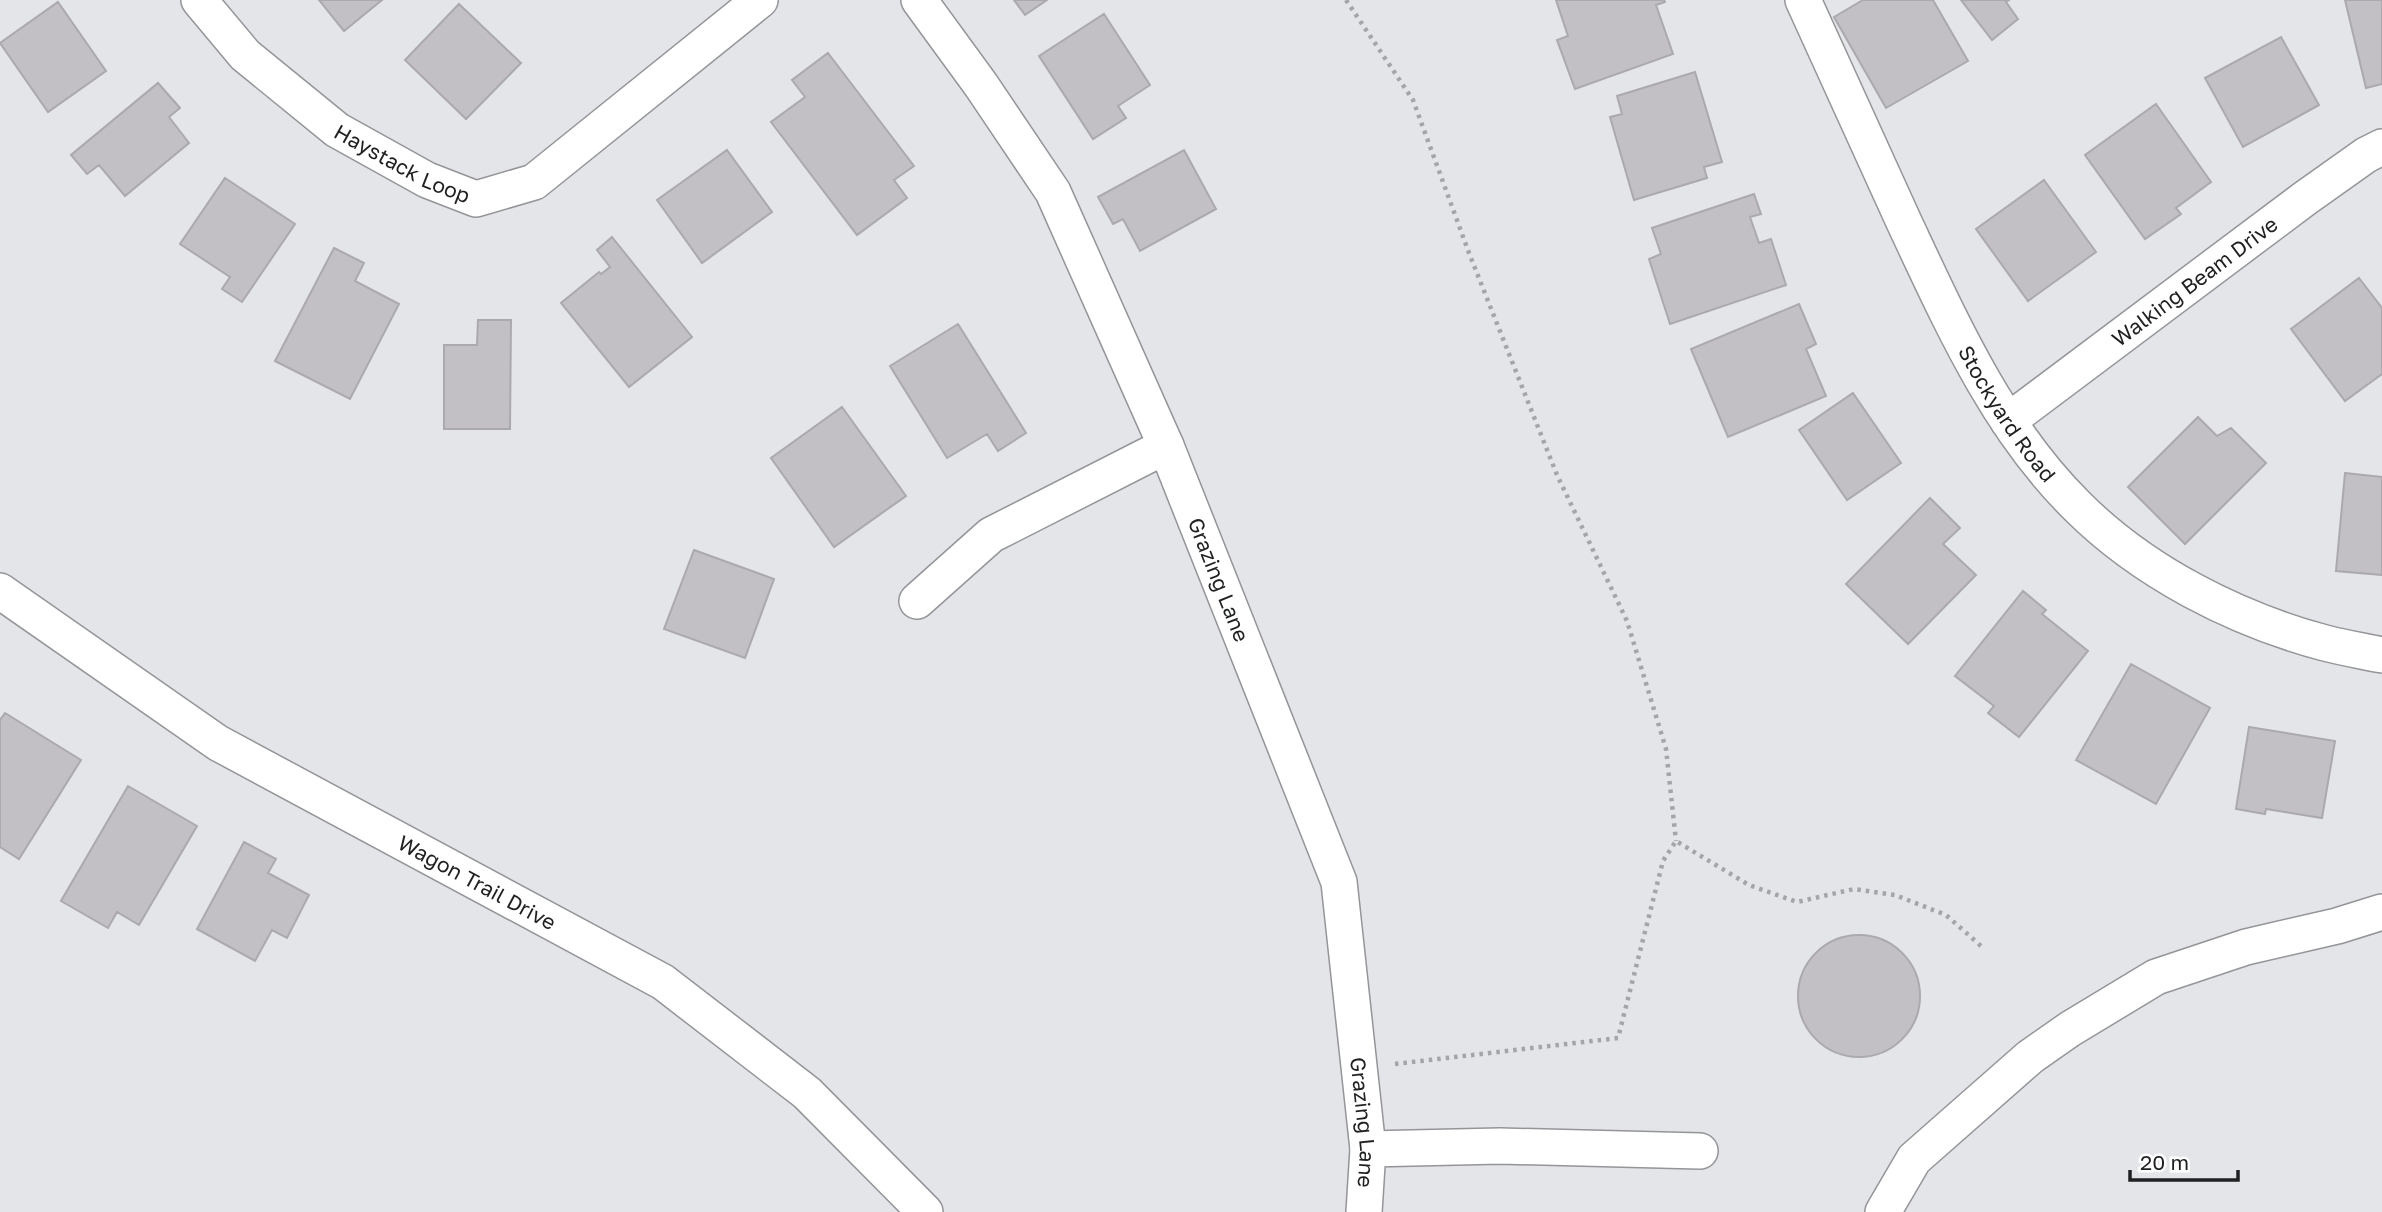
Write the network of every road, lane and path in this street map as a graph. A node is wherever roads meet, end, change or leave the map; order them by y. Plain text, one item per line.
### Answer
1 (199, 0) edge
2 (760, 0) edge
3 (919, 0) edge
4 (1346, 0) edge
5 (1803, 0) edge
6 (2382, 147) edge
7 (2008, 421) junction
8 (1166, 446) junction
9 (0, 591) edge
10 (917, 601) dead end
11 (2382, 655) edge
12 (1676, 841) junction
13 (2382, 912) edge
14 (1981, 946) dead end
15 (1359, 1068) junction
16 (1368, 1149) junction
17 (1700, 1151) dead end
18 (925, 1212) edge
19 (1364, 1212) edge
20 (1882, 1212) edge

1 - 2 street, Haystack Loop
3 - 8 street, Grazing Lane
4 - 12 path
5 - 7 street, Stockyard Road
6 - 7 street, Walking Beam Drive
7 - 11 street, Stockyard Road
8 - 10 street
8 - 15 street, Grazing Lane
9 - 18 street, Wagon Trail Drive
12 - 14 path
12 - 15 path
13 - 20 street
15 - 16 street, Grazing Lane
16 - 17 street
16 - 19 street, Grazing Lane

